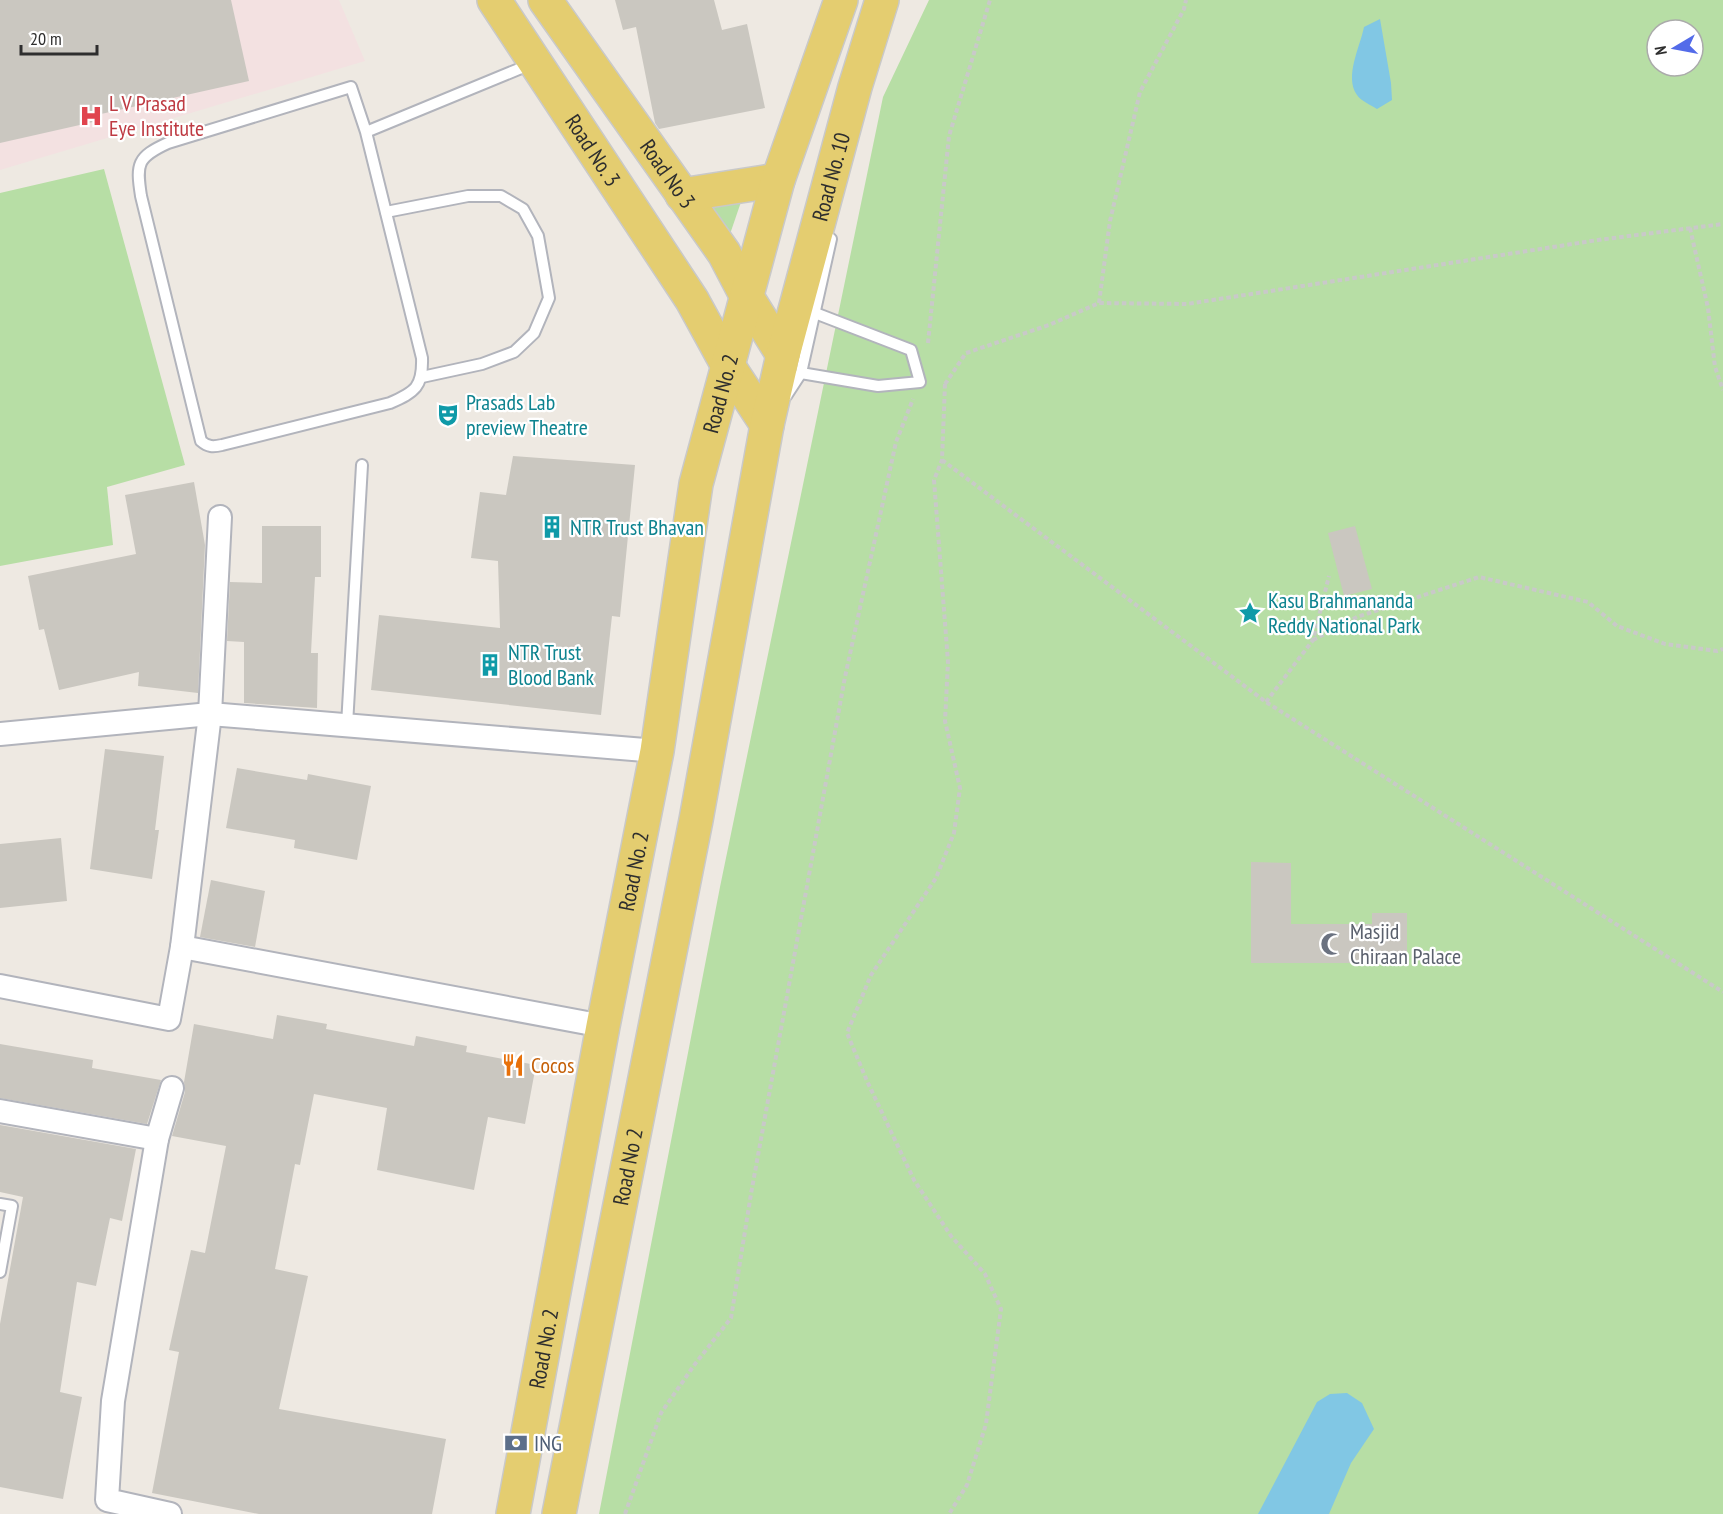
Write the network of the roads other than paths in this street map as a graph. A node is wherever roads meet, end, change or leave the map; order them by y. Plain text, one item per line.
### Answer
1 (494, 0) edge
2 (545, 0) edge
3 (841, 0) edge
4 (882, 0) edge
5 (536, 62) junction
6 (366, 132) junction
7 (778, 180) junction
8 (682, 195) junction
9 (386, 212) junction
10 (834, 223) dead end
11 (763, 232) joint
12 (747, 297) junction
13 (692, 300) junction
14 (815, 313) junction
15 (727, 364) junction
16 (792, 364) junction
17 (422, 376) junction
18 (766, 425) junction
19 (362, 465) dead end
20 (696, 484) junction
21 (220, 517) dead end
22 (210, 714) junction
23 (347, 725) junction
24 (0, 734) edge
25 (657, 751) junction
26 (182, 947) junction
27 (0, 986) edge
28 (603, 1026) junction
29 (172, 1088) dead end
30 (0, 1111) edge
31 (157, 1139) junction
32 (0, 1204) edge
33 (0, 1272) edge
34 (170, 1514) edge
35 (513, 1514) edge
36 (559, 1514) edge

1 - 5 main road, Road No. 3
2 - 8 main road, Road No 3
3 - 7 main road, Road No. 10
4 - 16 main road, Road No. 10
5 - 6 lane
5 - 13 main road, Road No. 3
6 - 9 lane
6 - 17 lane
7 - 8 main road
7 - 11 main road, Road No. 10
8 - 12 main road, Road No 3
9 - 17 lane
9 - 17 lane
10 - 14 lane
11 - 12 main road, Road No. 2
12 - 15 main road, Road No. 2
12 - 16 main road, Road No 3
13 - 15 main road, Road No. 3
13 - 20 main road
14 - 16 lane
14 - 16 lane
15 - 18 main road, Road No. 3
15 - 20 main road, Road No. 2
16 - 18 main road
18 - 36 main road, Road No 2
19 - 23 lane
20 - 25 main road, Road No. 2
21 - 22 street
22 - 23 street
22 - 24 street
22 - 26 street
23 - 25 street
25 - 28 main road, Road No. 2
26 - 27 street
26 - 28 street
28 - 35 main road, Road No. 2
29 - 31 street
30 - 31 street
31 - 34 street
32 - 33 lane

